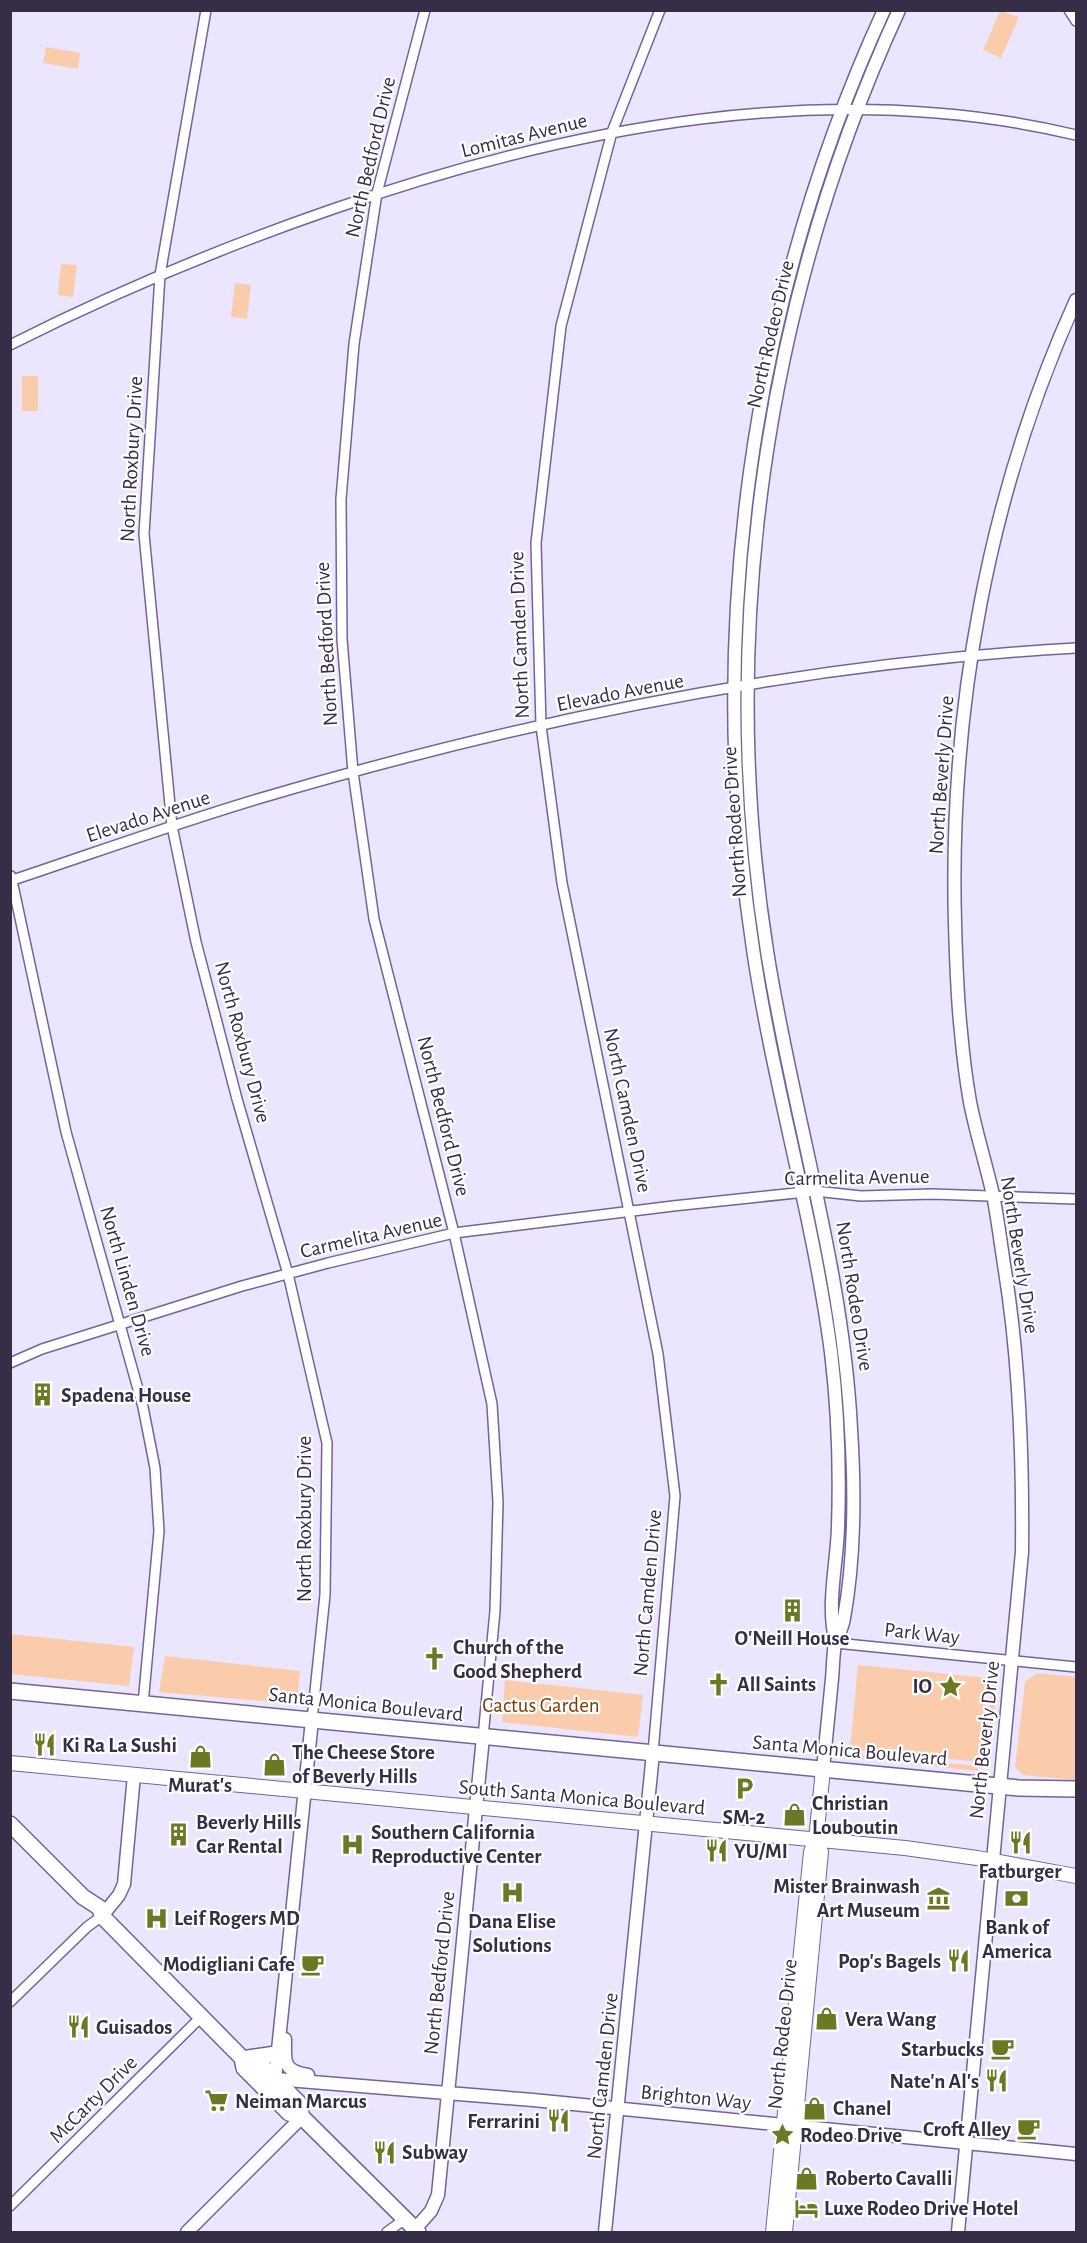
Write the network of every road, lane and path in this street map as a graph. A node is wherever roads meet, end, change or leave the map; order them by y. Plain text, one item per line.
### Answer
1 (206, 10) edge
2 (425, 10) edge
3 (660, 10) edge
4 (884, 10) edge
5 (899, 10) edge
6 (1070, 10) edge
7 (1077, 21) edge
8 (842, 110) junction
9 (857, 110) junction
10 (612, 132) junction
11 (1077, 135) edge
12 (377, 194) junction
13 (160, 275) junction
14 (1077, 300) edge
15 (10, 345) edge
16 (1077, 648) edge
17 (971, 657) junction
18 (748, 686) junction
19 (735, 688) junction
20 (541, 726) junction
21 (353, 772) junction
22 (172, 826) junction
23 (11, 879) edge
24 (815, 1191) junction
25 (802, 1193) junction
26 (993, 1196) junction
27 (1077, 1199) edge
28 (629, 1212) junction
29 (454, 1233) junction
30 (288, 1274) junction
31 (120, 1325) junction
32 (10, 1363) edge
33 (836, 1643) junction
34 (1012, 1660) junction
35 (1077, 1667) edge
36 (10, 1691) edge
37 (143, 1704) junction
38 (312, 1720) junction
39 (483, 1737) junction
40 (653, 1753) junction
41 (10, 1763) edge
42 (823, 1769) junction
43 (134, 1775) junction
44 (1000, 1786) junction
45 (1077, 1789) edge
46 (304, 1791) junction
47 (475, 1808) junction
48 (10, 1824) edge
49 (645, 1824) junction
50 (816, 1840) junction
51 (992, 1860) junction
52 (1077, 1876) edge
53 (102, 1916) junction
54 (10, 2002) edge
55 (202, 2016) junction
56 (280, 2020) junction
57 (276, 2054) junction
58 (242, 2058) junction
59 (275, 2079) junction
60 (361, 2085) junction
61 (447, 2092) junction
62 (619, 2109) junction
63 (302, 2117) junction
64 (789, 2126) junction
65 (966, 2144) junction
66 (1077, 2154) edge
67 (10, 2206) edge
68 (413, 2227) edge
69 (187, 2232) edge
70 (387, 2232) edge
71 (605, 2232) edge
72 (773, 2232) edge
73 (785, 2232) edge
74 (958, 2232) edge

1 - 13 street, North Roxbury Drive
2 - 12 street, North Bedford Drive
3 - 10 street, North Camden Drive
4 - 8 street, North Rodeo Drive
5 - 9 street, North Rodeo Drive
6 - 7 street
8 - 9 street, Lomitas Avenue
8 - 10 street, Lomitas Avenue
8 - 19 street, North Rodeo Drive
9 - 11 street, Lomitas Avenue
9 - 18 street, North Rodeo Drive
10 - 12 street, Lomitas Avenue
10 - 20 street, North Camden Drive
12 - 13 street, Lomitas Avenue
12 - 21 street, North Bedford Drive
13 - 15 street, Lomitas Avenue
13 - 22 street, North Roxbury Drive
14 - 17 street, North Beverly Drive
16 - 17 street, Elevado Avenue
17 - 18 street, Elevado Avenue
17 - 26 street, North Beverly Drive
18 - 19 street, Elevado Avenue
18 - 24 street, North Rodeo Drive
19 - 20 street, Elevado Avenue
19 - 25 street, North Rodeo Drive
20 - 21 street, Elevado Avenue
20 - 28 street, North Camden Drive
21 - 22 street, Elevado Avenue
21 - 29 street, North Bedford Drive
22 - 23 street, Elevado Avenue
22 - 30 street, North Roxbury Drive
23 - 31 street, North Linden Drive
24 - 25 street, Carmelita Avenue
24 - 26 street, Carmelita Avenue
24 - 33 street, North Rodeo Drive
25 - 28 street, Carmelita Avenue
25 - 33 street, North Rodeo Drive
26 - 27 street, Carmelita Avenue
26 - 34 street, North Beverly Drive
28 - 29 street, Carmelita Avenue
28 - 40 street, North Camden Drive
29 - 30 street, Carmelita Avenue
29 - 39 street, North Bedford Drive
30 - 31 street, Carmelita Avenue
30 - 38 street, North Roxbury Drive
31 - 32 street, Carmelita Avenue
31 - 37 street, North Linden Drive
33 - 34 street, Park Way
33 - 42 street, North Rodeo Drive
34 - 35 street, Park Way
34 - 44 street, North Beverly Drive
36 - 37 main road, Santa Monica Boulevard
37 - 38 main road, Santa Monica Boulevard
38 - 39 main road, Santa Monica Boulevard
38 - 46 street, North Roxbury Drive
39 - 40 main road, Santa Monica Boulevard
39 - 47 street, North Bedford Drive
40 - 42 main road, Santa Monica Boulevard
40 - 49 street, North Camden Drive
41 - 43 main road, South Santa Monica Boulevard
42 - 44 main road, Santa Monica Boulevard
42 - 50 main road, North Rodeo Drive
43 - 46 main road, South Santa Monica Boulevard
43 - 53 street
44 - 45 main road, Santa Monica Boulevard
44 - 51 street, North Beverly Drive
46 - 47 main road, South Santa Monica Boulevard
46 - 56 street, North Roxbury Drive
47 - 49 main road, South Santa Monica Boulevard
47 - 61 street, North Bedford Drive
48 - 53 main road
49 - 50 main road, South Santa Monica Boulevard
49 - 62 street, North Camden Drive
50 - 51 main road, South Santa Monica Boulevard
50 - 64 main road, North Rodeo Drive
51 - 52 main road, South Santa Monica Boulevard
51 - 65 street, North Beverly Drive
53 - 54 street
53 - 55 main road
55 - 58 main road
55 - 67 street, McCarty Drive
56 - 57 street, North Roxbury Drive
56 - 60 street
57 - 58 main road
57 - 59 street, North Roxbury Drive
58 - 59 main road
58 - 63 main road
59 - 60 street, Brighton Way
59 - 63 main road
60 - 61 street, Brighton Way
61 - 62 street, Brighton Way
61 - 68 street, North Bedford Drive
62 - 64 street, Brighton Way
62 - 71 street, North Camden Drive
63 - 68 main road
63 - 69 street
64 - 65 street, Brighton Way
64 - 72 main road, North Rodeo Drive
64 - 73 main road, North Rodeo Drive
65 - 66 street, Brighton Way
65 - 74 street, North Beverly Drive
68 - 70 street

